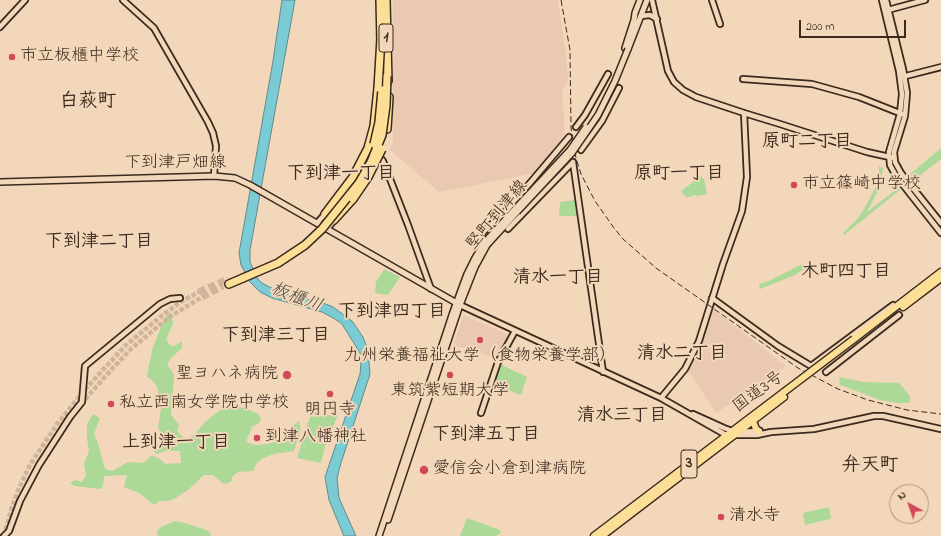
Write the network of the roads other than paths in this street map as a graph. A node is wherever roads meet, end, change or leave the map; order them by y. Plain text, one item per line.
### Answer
1 (25, 0) edge
2 (123, 0) edge
3 (379, 0) edge
4 (385, 0) edge
5 (642, 0) edge
6 (647, 0) edge
7 (712, 0) edge
8 (882, 0) edge
9 (886, 0) edge
10 (925, 0) edge
11 (654, 1) edge
12 (887, 10) junction
13 (641, 16) junction
14 (657, 19) junction
15 (720, 24) dead end
16 (0, 27) edge
17 (381, 38) junction
18 (627, 48) junction
19 (941, 67) edge
20 (608, 74) dead end
21 (387, 76) junction
22 (902, 77) junction
23 (743, 79) dead end
24 (619, 88) dead end
25 (744, 113) junction
26 (903, 115) junction
27 (576, 127) dead end
28 (569, 137) dead end
29 (371, 149) junction
30 (581, 150) dead end
31 (377, 155) junction
32 (891, 157) junction
33 (214, 176) junction
34 (0, 182) edge
35 (325, 214) junction
36 (334, 220) junction
37 (317, 223) junction
38 (941, 223) edge
39 (327, 229) junction
40 (508, 229) dead end
41 (482, 232) dead end
42 (941, 232) edge
43 (941, 272) edge
44 (242, 276) junction
45 (941, 278) edge
46 (228, 282) tunnel mouth
47 (431, 289) junction
48 (180, 298) dead end
49 (712, 298) junction
50 (458, 304) junction
51 (893, 304) dead end
52 (899, 315) dead end
53 (515, 331) junction
54 (855, 341) junction
55 (603, 372) junction
56 (826, 372) dead end
57 (786, 393) junction
58 (661, 398) junction
59 (684, 410) junction
60 (481, 413) dead end
61 (704, 418) junction
62 (753, 421) junction
63 (941, 429) edge
64 (758, 431) junction
65 (719, 432) junction
66 (739, 432) junction
67 (771, 432) junction
68 (733, 433) junction
69 (726, 435) junction
70 (721, 442) junction
71 (4, 536) edge
72 (379, 536) edge
73 (383, 536) edge
74 (594, 536) edge
75 (602, 536) edge

1 - 16 street
2 - 33 street
3 - 17 highway, 1
3 - 29 street
4 - 21 highway, 1
4 - 31 street
5 - 18 main road, 堅町到津線
6 - 13 main road, 堅町到津線
7 - 15 street
8 - 12 street
9 - 12 street
10 - 12 street
11 - 14 street
12 - 22 street
13 - 14 street
13 - 18 main road, 堅町到津線
14 - 25 street
17 - 35 highway, bridge
17 - 44 highway, 1, bridge
18 - 50 main road, 堅町到津線, bridge
19 - 22 street
20 - 27 street
21 - 36 highway, bridge
21 - 44 highway, 1, bridge
22 - 26 street
23 - 26 street
24 - 30 street
25 - 32 street
25 - 49 street
26 - 32 street
28 - 41 street
29 - 31 street
29 - 35 street
31 - 36 street
31 - 47 street
32 - 38 street
32 - 42 street
33 - 34 main road, 下到津戸畑線
33 - 37 main road, 下到津戸畑線
35 - 37 street
36 - 39 street
37 - 39 main road, 下到津戸畑線
39 - 47 main road, 下到津戸畑線
40 - 55 street
43 - 54 highway, 国道3号 / 3
44 - 46 highway
45 - 54 highway, 国道3号 / 3
47 - 50 main road, 下到津戸畑線
48 - 71 street
49 - 51 street
49 - 58 street
50 - 53 street
50 - 72 main road, 堅町到津線
50 - 73 main road, 堅町到津線
52 - 56 street
53 - 55 street
53 - 60 street
54 - 57 highway, 国道3号 / 3
55 - 58 street
57 - 62 highway, 国道3号 / 3
57 - 68 highway, 国道3号 / 3
58 - 59 street
59 - 61 street
59 - 65 street
61 - 68 street
61 - 69 street
62 - 64 highway
62 - 66 highway, 国道3号 / 3
63 - 67 street
64 - 66 street
64 - 67 street
65 - 69 street
65 - 70 street
66 - 68 highway, 国道3号 / 3
67 - 68 street
68 - 69 highway, 国道3号 / 3
68 - 70 highway, 国道3号 / 3
69 - 70 highway, 国道3号 / 3
70 - 74 highway, 国道3号 / 3
70 - 75 highway, 国道3号 / 3

